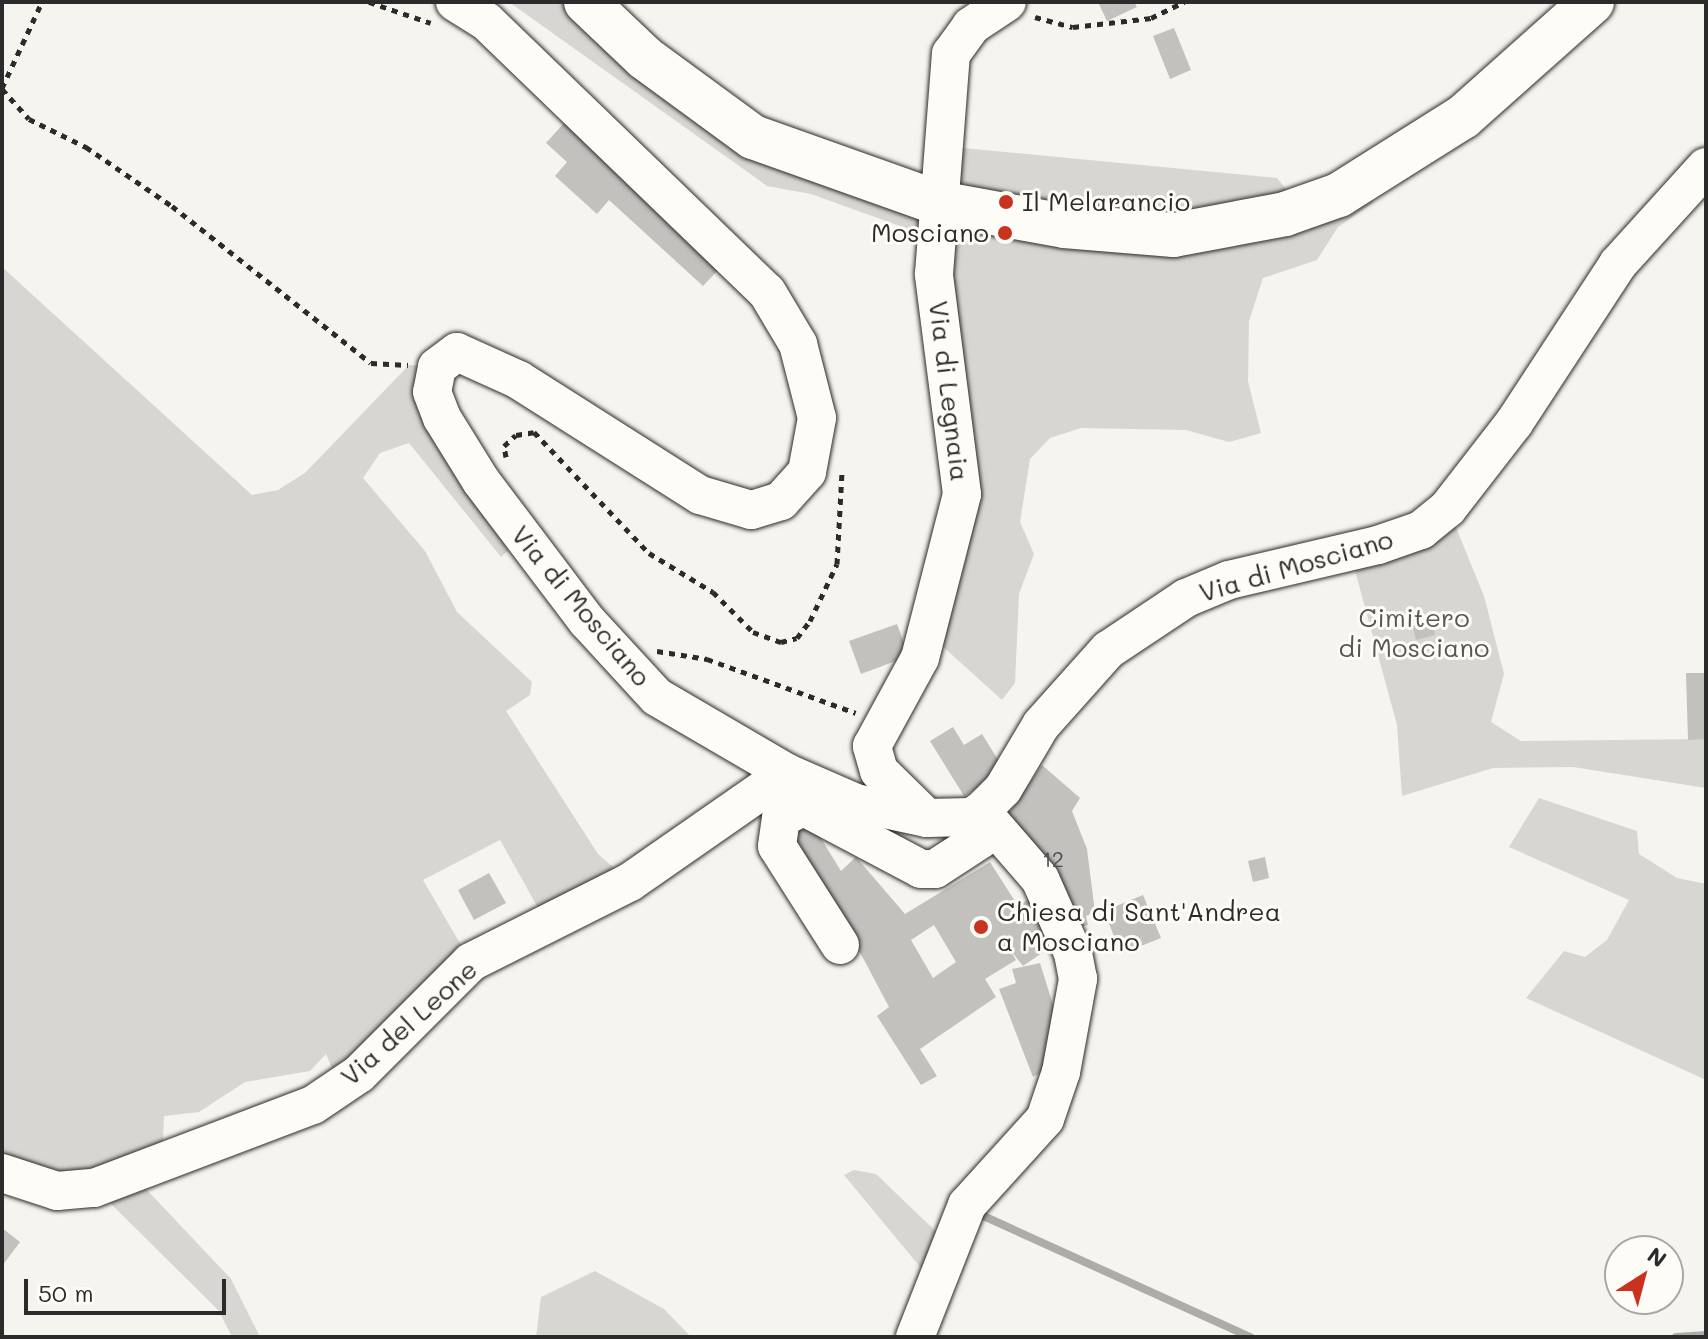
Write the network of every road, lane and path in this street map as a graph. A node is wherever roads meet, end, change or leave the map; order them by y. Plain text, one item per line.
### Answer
1 (42, 2) edge
2 (455, 2) edge
3 (586, 2) edge
4 (1184, 2) edge
5 (1592, 2) edge
6 (1006, 5) edge
7 (2, 88) edge
8 (1706, 167) edge
9 (938, 203) junction
10 (437, 367) junction
11 (506, 462) dead end
12 (843, 467) dead end
13 (650, 650) dead end
14 (885, 722) junction
15 (787, 773) junction
16 (976, 814) junction
17 (927, 818) junction
18 (840, 945) dead end
19 (2, 1173) edge
20 (915, 1337) edge

1 - 7 path
2 - 10 street
3 - 9 main road
4 - 6 path
5 - 9 main road
6 - 9 street, Via di Legnaia
7 - 10 path
8 - 16 street, Via di Mosciano
9 - 14 street, Via di Legnaia
10 - 15 street, Via di Mosciano
11 - 12 path
13 - 14 path
14 - 17 street, Via di Legnaia
15 - 17 street, Via di Mosciano
15 - 19 street, Via del Leone
16 - 17 street, Via di Mosciano
16 - 18 street
16 - 20 street

